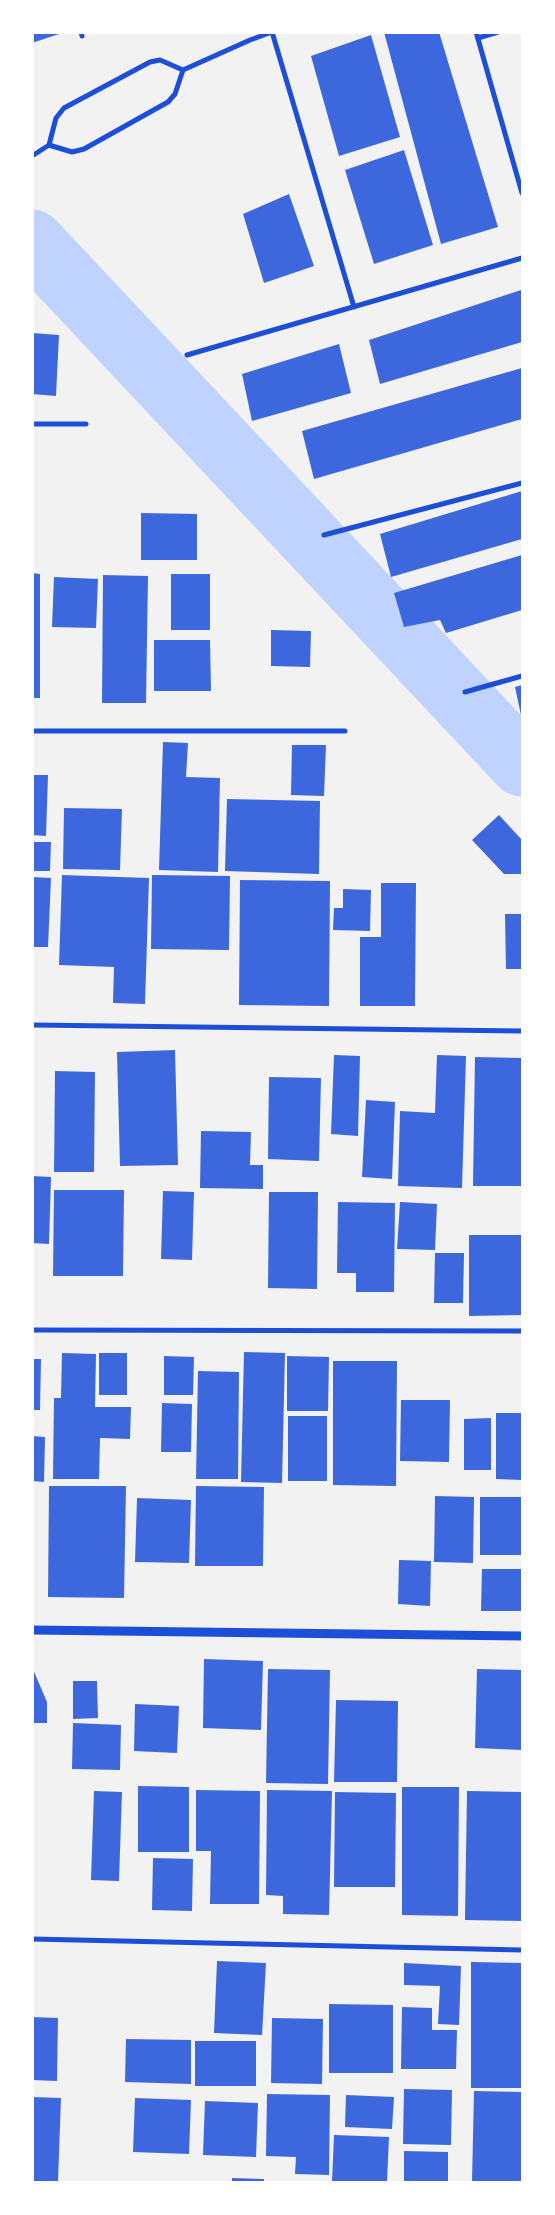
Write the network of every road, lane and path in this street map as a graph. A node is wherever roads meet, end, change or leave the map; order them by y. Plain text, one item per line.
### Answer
1 (272, 32) edge
2 (498, 32) edge
3 (477, 35) edge
4 (183, 70) junction
5 (49, 145) junction
6 (32, 156) edge
7 (522, 193) edge
8 (522, 258) edge
9 (354, 307) junction
10 (187, 355) dead end
11 (32, 424) edge
12 (86, 424) dead end
13 (522, 483) edge
14 (324, 535) dead end
15 (522, 676) edge
16 (465, 692) dead end
17 (32, 730) edge
18 (345, 732) dead end
19 (32, 1025) edge
20 (522, 1031) edge
21 (32, 1330) edge
22 (522, 1331) edge
23 (32, 1630) edge
24 (522, 1636) edge
25 (32, 1939) edge
26 (522, 1950) edge

1 - 4 street
1 - 9 street
2 - 3 street
3 - 7 street
4 - 5 street
4 - 5 street
5 - 6 street
8 - 9 street
9 - 10 street
11 - 12 street
13 - 14 street
15 - 16 street
17 - 18 street
19 - 20 street
21 - 22 street
23 - 24 street
25 - 26 street

